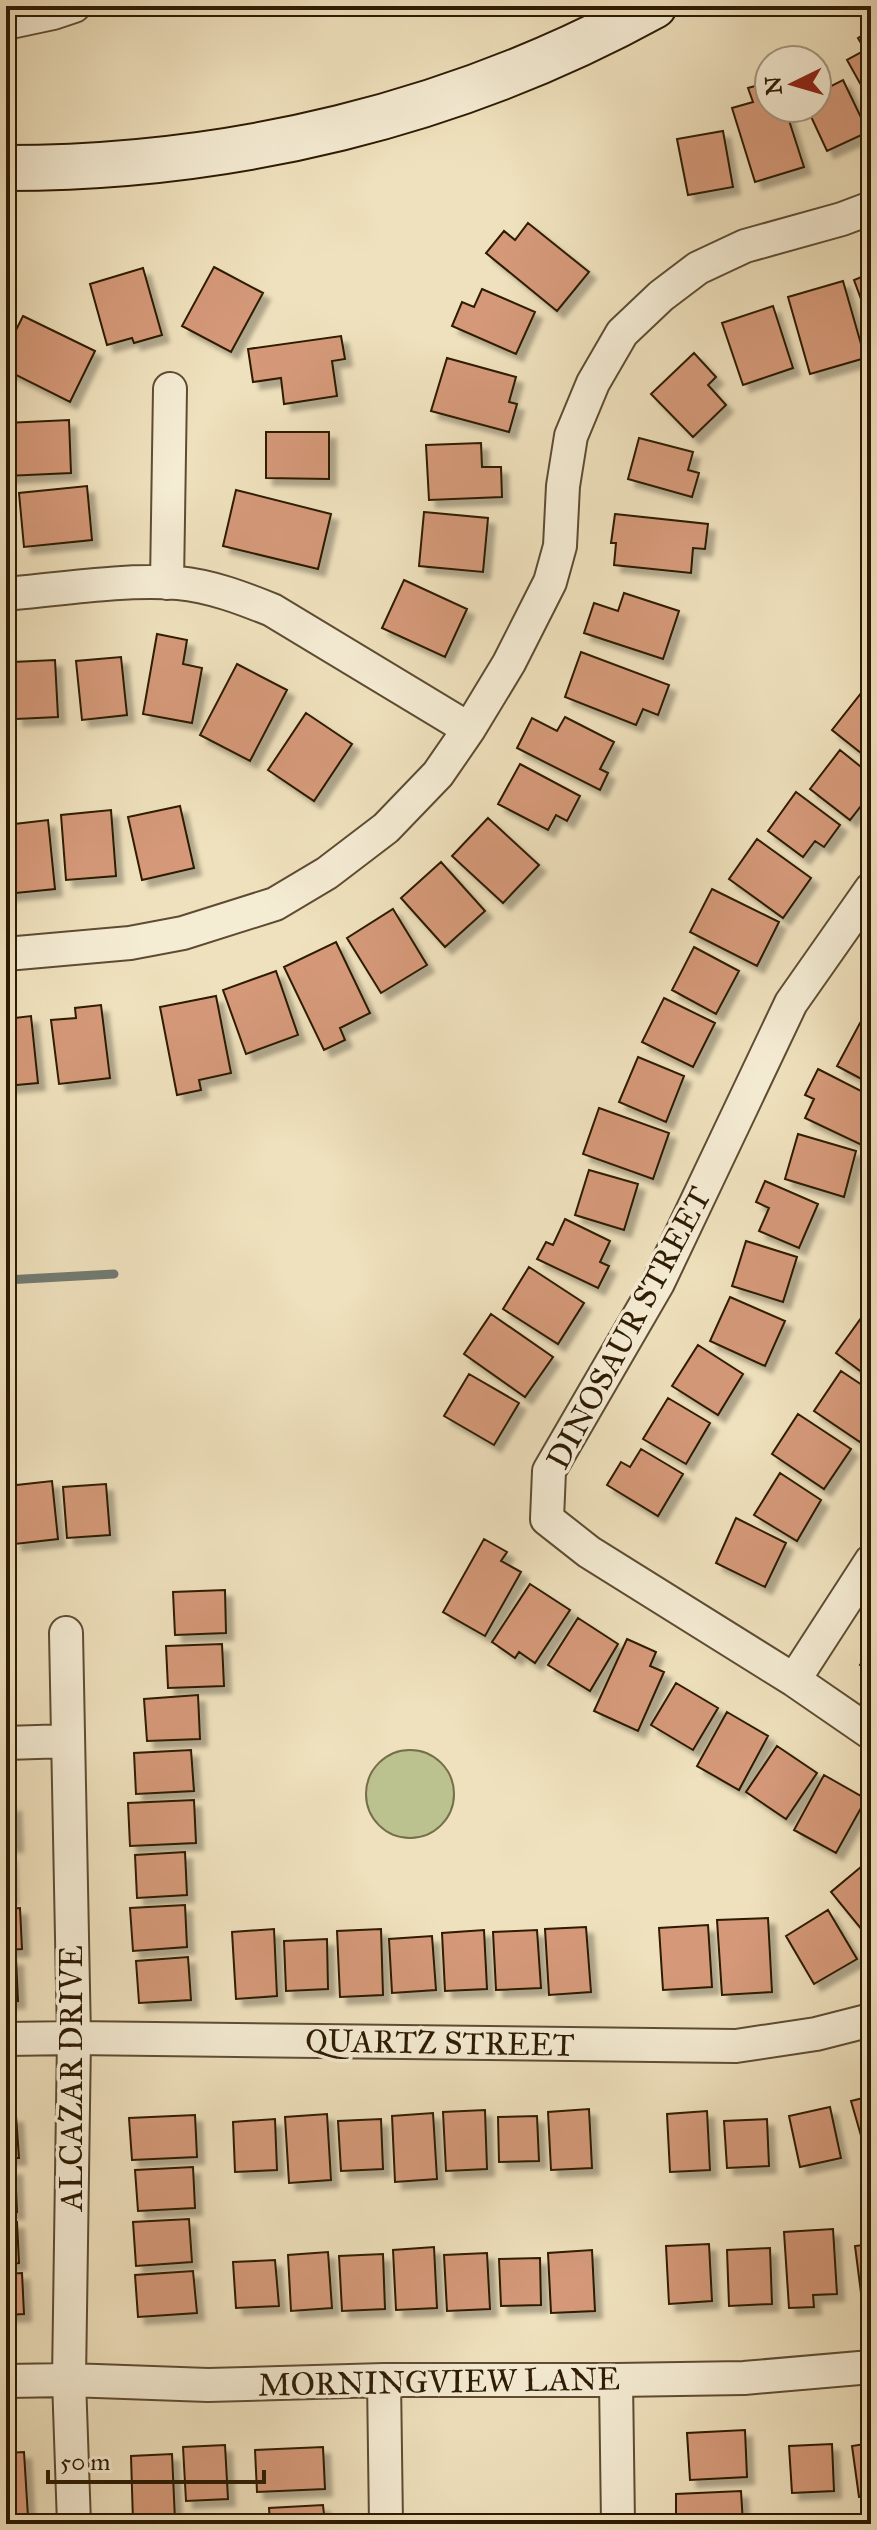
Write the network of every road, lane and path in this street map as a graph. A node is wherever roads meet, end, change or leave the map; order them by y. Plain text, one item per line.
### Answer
1 (74, 6) edge
2 (654, 6) edge
3 (6, 23) edge
4 (6, 168) edge
5 (871, 208) edge
6 (170, 389) dead end
7 (167, 583) junction
8 (6, 594) edge
9 (469, 729) junction
10 (871, 889) edge
11 (6, 954) edge
12 (871, 1561) edge
13 (66, 1633) dead end
14 (794, 1680) junction
15 (871, 1733) edge
16 (68, 1741) junction
17 (6, 1743) edge
18 (871, 2020) edge
19 (74, 2038) junction
20 (6, 2039) edge
21 (871, 2367) edge
22 (69, 2380) junction
23 (384, 2380) junction
24 (616, 2380) junction
25 (6, 2381) edge
26 (74, 2524) edge
27 (386, 2524) edge
28 (618, 2524) edge

1 - 3 street
2 - 4 main road
5 - 9 street
6 - 7 street
7 - 8 street
7 - 9 street
9 - 11 street
10 - 14 street, DINOSAUR STREET
12 - 14 street
13 - 16 street, ALCAZAR DRIVE
14 - 15 street, DINOSAUR STREET
16 - 17 street
16 - 19 street, ALCAZAR DRIVE
18 - 19 street, QUARTZ STREET
19 - 20 street, QUARTZ STREET
19 - 22 street, ALCAZAR DRIVE
21 - 24 street, MORNINGVIEW LANE
22 - 23 street, MORNINGVIEW LANE
22 - 25 street, MORNINGVIEW LANE
22 - 26 street, ALCAZAR DRIVE
23 - 24 street, MORNINGVIEW LANE
23 - 27 street
24 - 28 street

